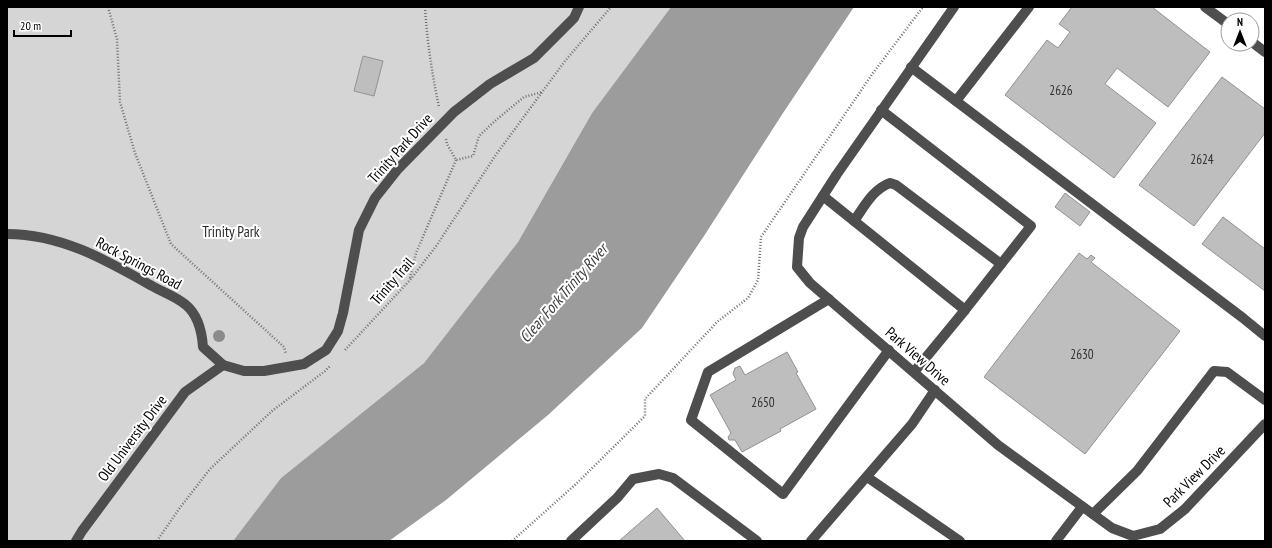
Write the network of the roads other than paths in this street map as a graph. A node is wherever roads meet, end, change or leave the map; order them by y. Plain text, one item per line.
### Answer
1 (580, 7) edge
2 (954, 7) edge
3 (1029, 7) edge
4 (1205, 7) edge
5 (1220, 18) edge
6 (911, 67) junction
7 (956, 101) junction
8 (881, 110) junction
9 (823, 196) junction
10 (854, 221) junction
11 (7, 234) edge
12 (1001, 264) junction
13 (829, 299) junction
14 (965, 310) junction
15 (1265, 336) edge
16 (889, 350) junction
17 (223, 365) junction
18 (914, 372) junction
19 (935, 390) junction
20 (1265, 400) edge
21 (1265, 424) edge
22 (867, 477) junction
23 (1082, 507) junction
24 (1093, 514) junction
25 (76, 541) edge
26 (571, 541) edge
27 (757, 541) edge
28 (812, 541) edge
29 (960, 541) edge
30 (1056, 541) edge

1 - 17 street, Trinity Park Drive
2 - 6 street, Park View Drive
3 - 7 street
4 - 5 street
6 - 7 street
6 - 8 street, Park View Drive
7 - 15 street
8 - 9 street, Park View Drive
8 - 12 street
9 - 10 street
9 - 13 street, Park View Drive
10 - 12 street
10 - 14 street
11 - 17 street, Rock Springs Road
12 - 14 street
13 - 16 street, Park View Drive
13 - 16 street
14 - 18 street
16 - 18 street, Park View Drive
17 - 25 street, Old University Drive
18 - 19 street, Park View Drive
19 - 22 street
19 - 23 street, Park View Drive
20 - 24 street
21 - 24 street, Park View Drive
22 - 28 street
22 - 29 street
23 - 24 street, Park View Drive
23 - 30 street
26 - 27 street

